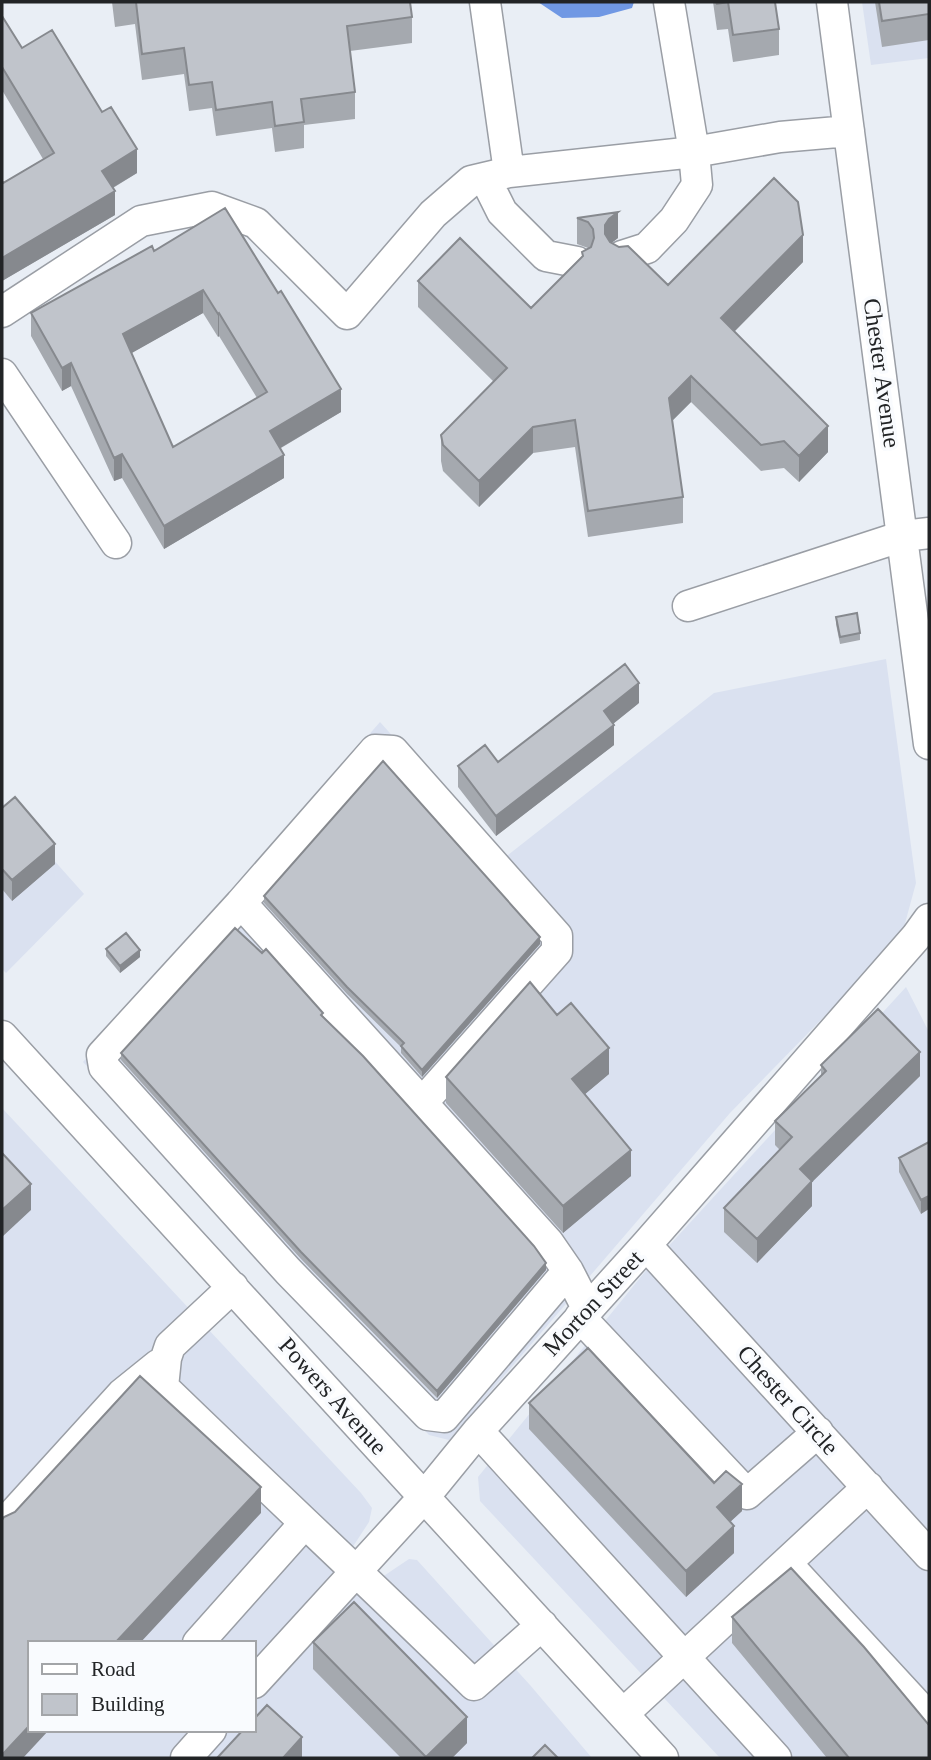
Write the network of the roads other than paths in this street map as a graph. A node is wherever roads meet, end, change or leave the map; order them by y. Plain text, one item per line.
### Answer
1 (485, 2) edge
2 (669, 2) edge
3 (832, 2) edge
4 (849, 131) junction
5 (694, 152) junction
6 (497, 175) junction
7 (622, 256) edge
8 (577, 262) edge
9 (2, 312) edge
10 (2, 374) edge
11 (916, 534) edge
12 (116, 543) dead end
13 (688, 606) dead end
14 (929, 744) edge
15 (241, 903) junction
16 (929, 919) edge
17 (2, 1036) edge
18 (422, 1103) junction
19 (646, 1245) junction
20 (568, 1271) junction
21 (233, 1287) junction
22 (584, 1313) junction
23 (166, 1358) junction
24 (478, 1431) junction
25 (818, 1432) junction
26 (868, 1488) junction
27 (425, 1496) junction
28 (304, 1524) junction
29 (2, 1526) edge
30 (929, 1555) edge
31 (786, 1563) junction
32 (356, 1569) junction
33 (542, 1625) junction
34 (200, 1641) edge
35 (684, 1657) junction
36 (256, 1681) edge
37 (623, 1714) junction
38 (929, 1718) edge
39 (210, 1732) edge
40 (186, 1758) edge
41 (663, 1758) edge
42 (776, 1758) edge

1 - 6 street
2 - 5 street
3 - 4 street, Chester Avenue
4 - 5 street
4 - 11 street, Chester Avenue
5 - 6 street
5 - 7 street
6 - 8 street
6 - 9 street
10 - 12 street
11 - 13 street
11 - 14 street, Chester Avenue
15 - 18 street
15 - 18 street
15 - 20 street
16 - 19 street, Morton Street
17 - 21 street, Powers Avenue
18 - 20 street
19 - 22 street, Morton Street
19 - 25 street, Chester Circle
20 - 22 street
21 - 23 street
21 - 27 street, Powers Avenue
22 - 24 street, Morton Street
22 - 25 street
23 - 28 street
23 - 29 street
24 - 27 street, Morton Street
24 - 35 street
25 - 26 street, Chester Circle
26 - 30 street, Chester Circle
26 - 31 street
27 - 32 street, Morton Street
27 - 33 street, Powers Avenue
28 - 32 street
28 - 34 street
31 - 35 street
31 - 38 street
32 - 33 street
32 - 36 street, Morton Street
33 - 37 street, Powers Avenue
35 - 37 street
35 - 42 street
37 - 41 street, Powers Avenue
39 - 40 street

